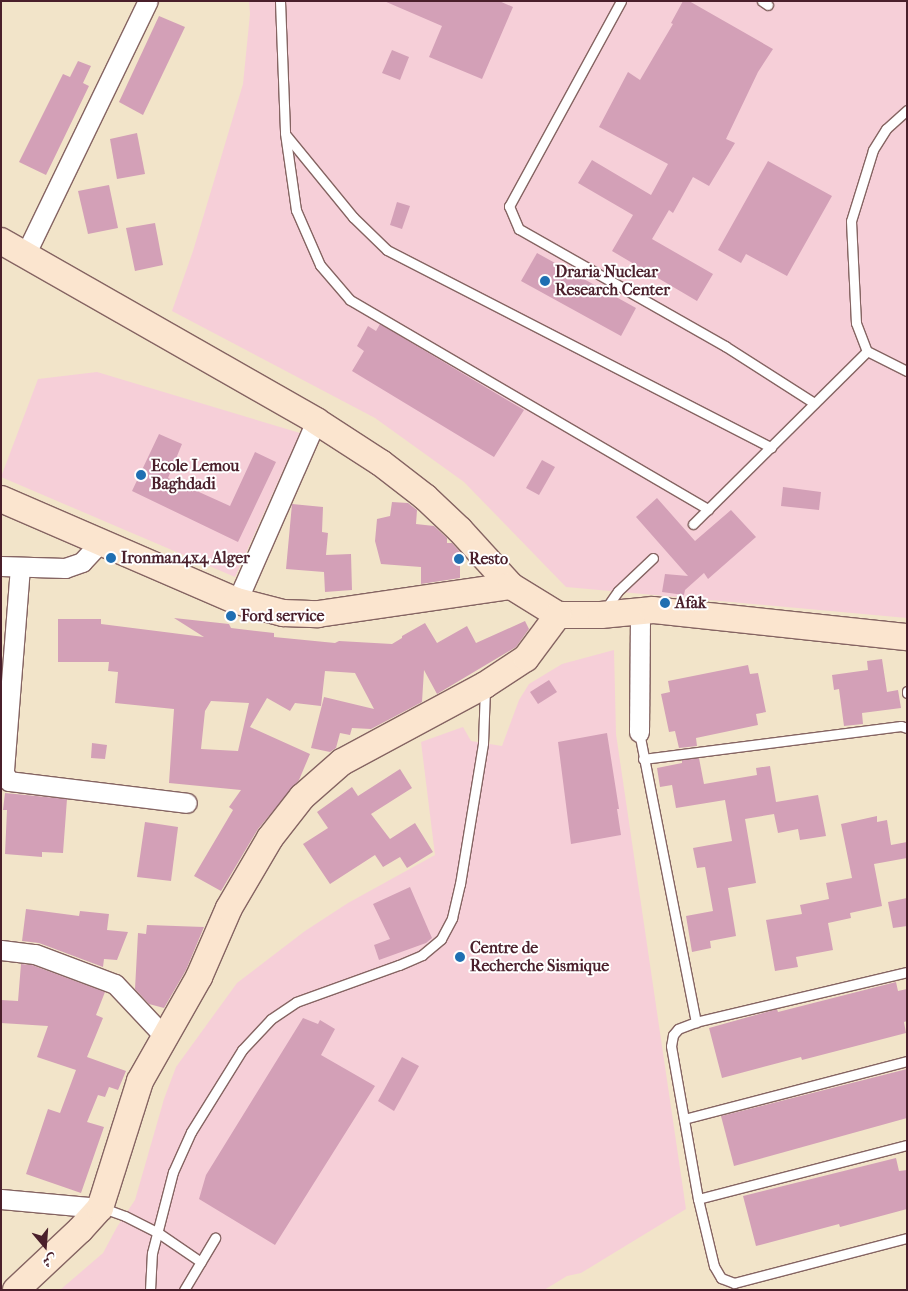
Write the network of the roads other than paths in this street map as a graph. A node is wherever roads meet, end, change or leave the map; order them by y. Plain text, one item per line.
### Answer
1 (148, 1) edge
2 (280, 1) edge
3 (621, 1) edge
4 (907, 110) edge
5 (285, 133) junction
6 (1, 240) edge
7 (25, 255) junction
8 (867, 351) junction
9 (907, 371) edge
10 (814, 404) junction
11 (316, 420) junction
12 (771, 447) junction
13 (1, 499) edge
14 (708, 509) junction
15 (693, 524) dead end
16 (100, 543) junction
17 (653, 558) dead end
18 (1, 566) edge
19 (20, 567) junction
20 (511, 586) junction
21 (237, 601) junction
22 (640, 611) junction
23 (558, 615) junction
24 (601, 615) junction
25 (907, 637) edge
26 (485, 685) junction
27 (907, 728) edge
28 (639, 732) joint
29 (643, 758) junction
30 (187, 803) dead end
31 (1, 950) edge
32 (907, 972) edge
33 (696, 1022) junction
34 (164, 1036) junction
35 (907, 1061) edge
36 (684, 1119) junction
37 (907, 1145) edge
38 (1, 1199) edge
39 (698, 1199) junction
40 (100, 1208) junction
41 (157, 1232) junction
42 (215, 1238) dead end
43 (907, 1238) edge
44 (201, 1262) junction
45 (16, 1290) edge
46 (150, 1290) edge
47 (184, 1290) edge

1 - 7 street
2 - 5 lane
3 - 10 lane
4 - 8 lane
5 - 12 lane
5 - 14 lane
6 - 7 main road
7 - 11 main road
8 - 9 lane
8 - 10 lane
10 - 12 lane
11 - 20 main road
11 - 21 street
12 - 14 lane
13 - 16 main road
14 - 15 lane
16 - 19 street
16 - 21 main road
17 - 24 lane
18 - 19 street
19 - 30 street
20 - 21 main road
20 - 23 main road
22 - 24 main road
22 - 25 main road
22 - 28 street
23 - 24 main road
23 - 26 main road
26 - 34 main road
26 - 41 lane
27 - 29 lane
28 - 29 lane
29 - 33 lane
31 - 34 street
32 - 33 lane
33 - 36 lane
34 - 40 main road
35 - 36 lane
36 - 39 lane
37 - 39 lane
38 - 40 street
39 - 43 lane
40 - 41 lane
40 - 45 main road
41 - 44 lane
41 - 46 lane
42 - 44 lane
44 - 47 lane

